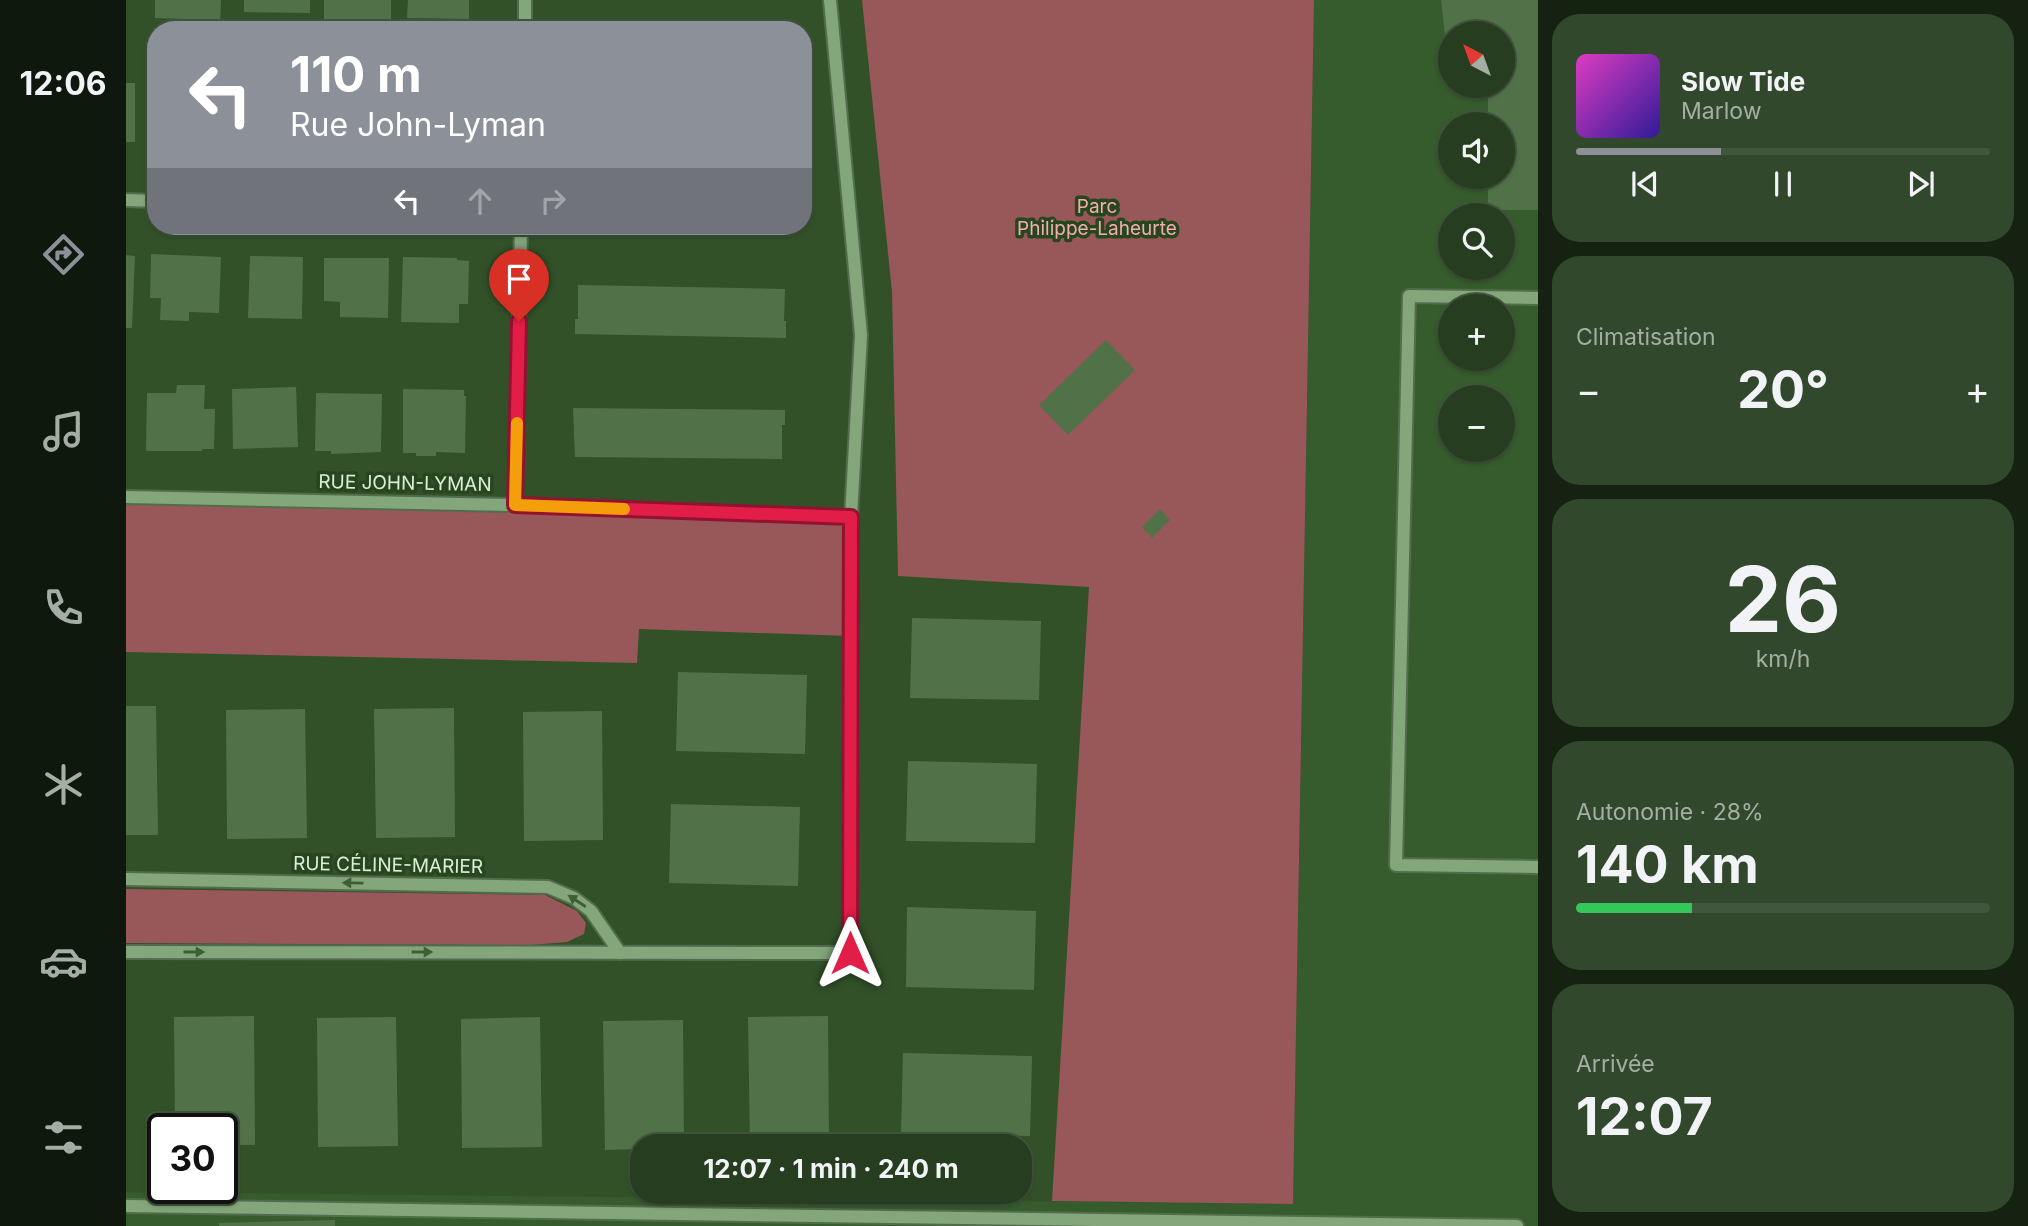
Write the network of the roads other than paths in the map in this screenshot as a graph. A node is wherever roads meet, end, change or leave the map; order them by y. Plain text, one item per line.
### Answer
1 (525, 0) edge
2 (830, 0) edge
3 (525, 21) edge
4 (126, 200) edge
5 (147, 201) edge
6 (521, 235) edge
7 (1538, 298) edge
8 (126, 497) edge
9 (515, 505) junction
10 (851, 517) junction
11 (1538, 867) edge
12 (126, 878) edge
13 (126, 952) edge
14 (620, 953) junction
15 (126, 1206) edge
16 (1517, 1226) edge

1 - 3 street
2 - 10 street
4 - 5 street
6 - 9 street
7 - 11 street
8 - 9 street, RUE JOHN-LYMAN
9 - 10 street, RUE JOHN-LYMAN
10 - 14 street
14 -> 12 street, RUE CÉLINE-MARIER
13 -> 14 street
15 - 16 street

